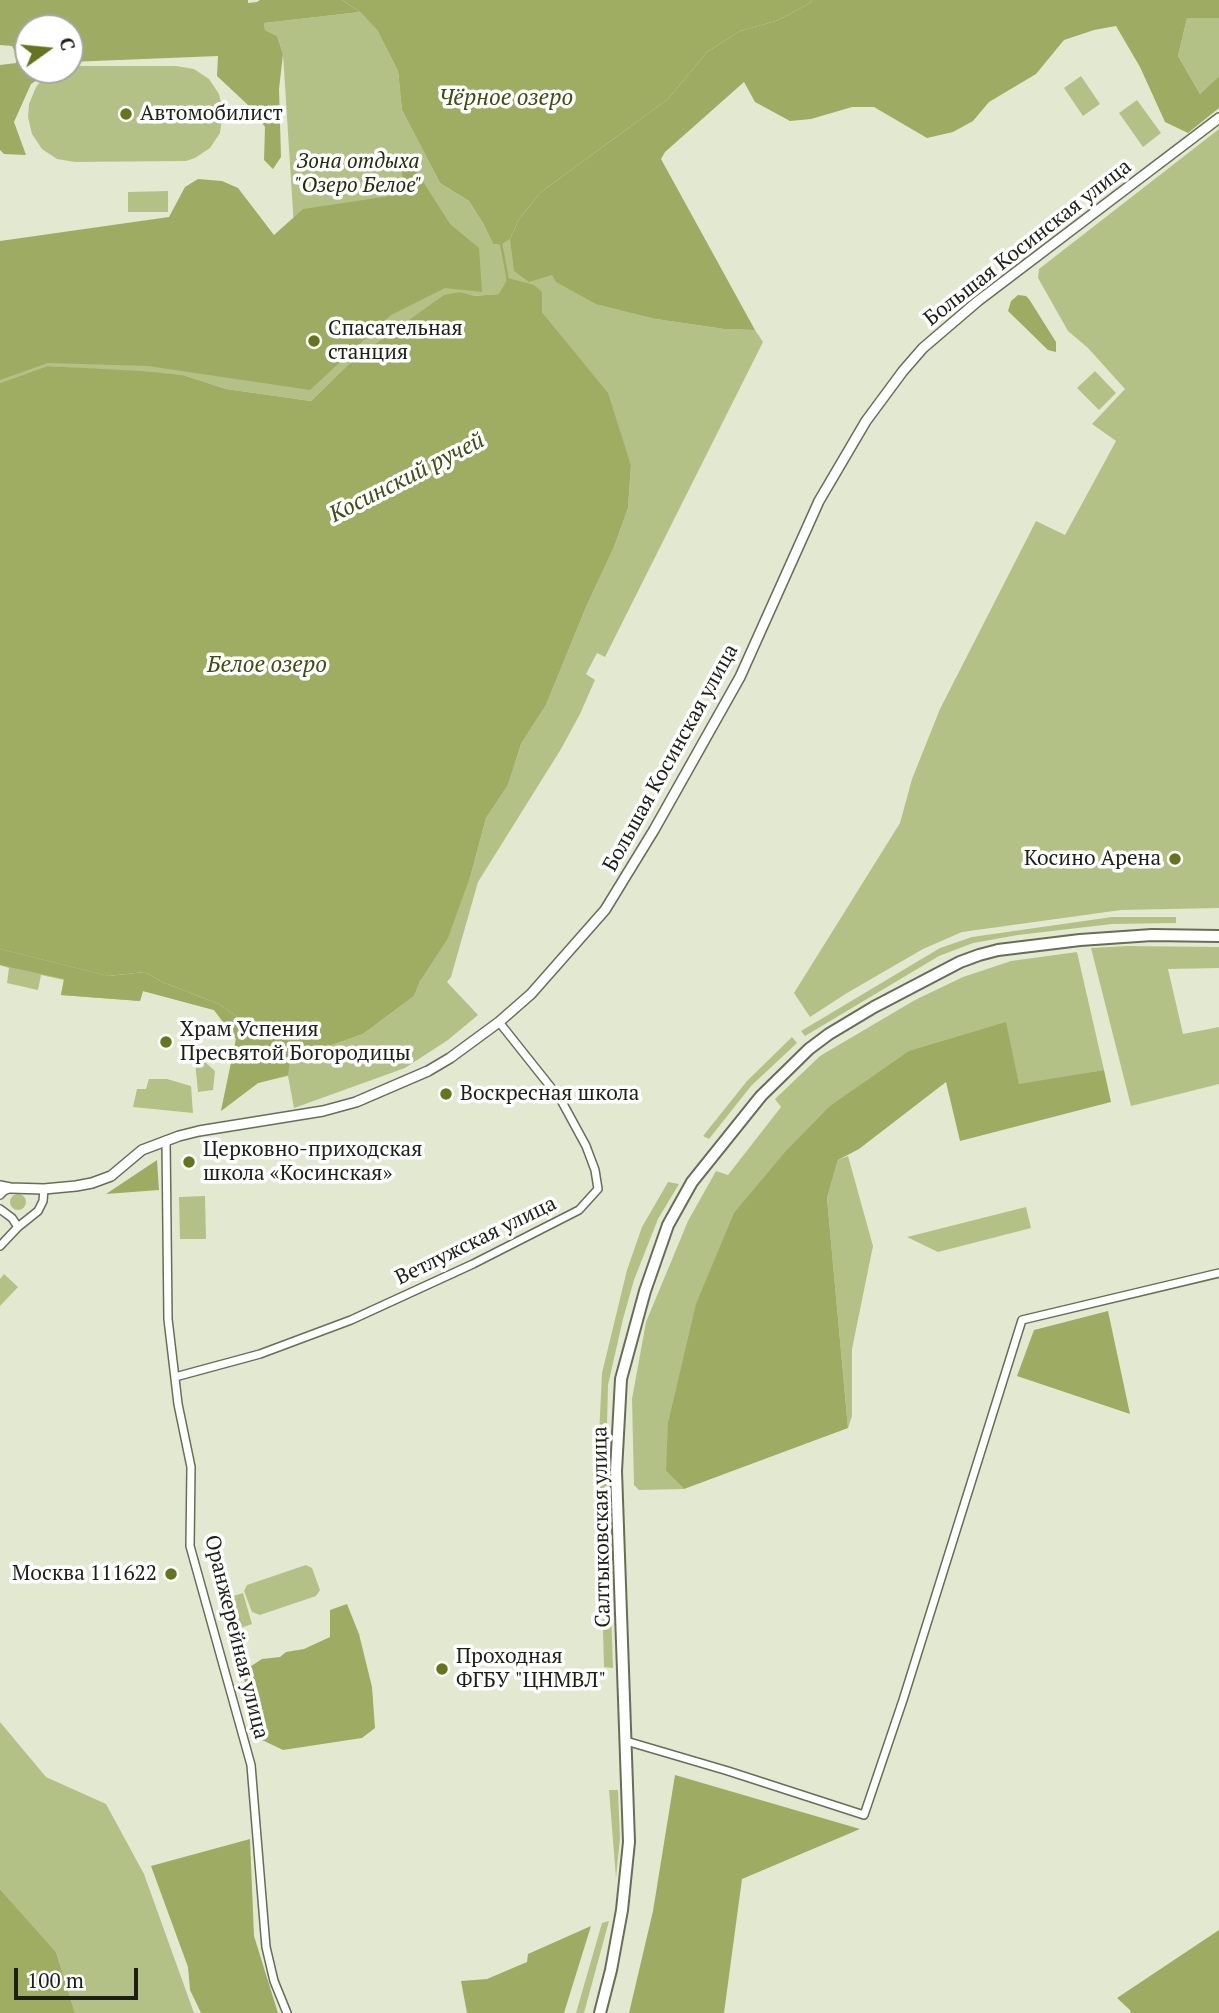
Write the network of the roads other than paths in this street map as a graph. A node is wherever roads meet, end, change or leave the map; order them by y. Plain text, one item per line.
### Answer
1 (1219, 118) edge
2 (1219, 936) edge
3 (499, 1022) junction
4 (166, 1140) junction
5 (5, 1187) edge
6 (44, 1189) junction
7 (0, 1195) edge
8 (0, 1209) edge
9 (18, 1227) junction
10 (0, 1246) edge
11 (1219, 1273) edge
12 (175, 1377) junction
13 (626, 1741) junction
14 (622, 1910) junction
15 (287, 2013) edge
16 (593, 2013) edge
17 (600, 2013) edge

1 - 3 street, Большая Косинская улица
2 - 13 main road, Салтыковская улица
3 - 4 street, Большая Косинская улица
3 - 12 street, Ветлужская улица
4 - 6 street, Большая Косинская улица
4 - 12 street, Оранжерейная улица
5 - 6 street, Большая Косинская улица
5 - 7 street
6 - 9 street
8 - 9 street
9 - 10 street
11 - 13 street
12 - 15 street, Оранжерейная улица
13 - 14 main road, Салтыковская улица
14 - 16 main road, Салтыковская улица
14 - 17 main road, Салтыковская улица

